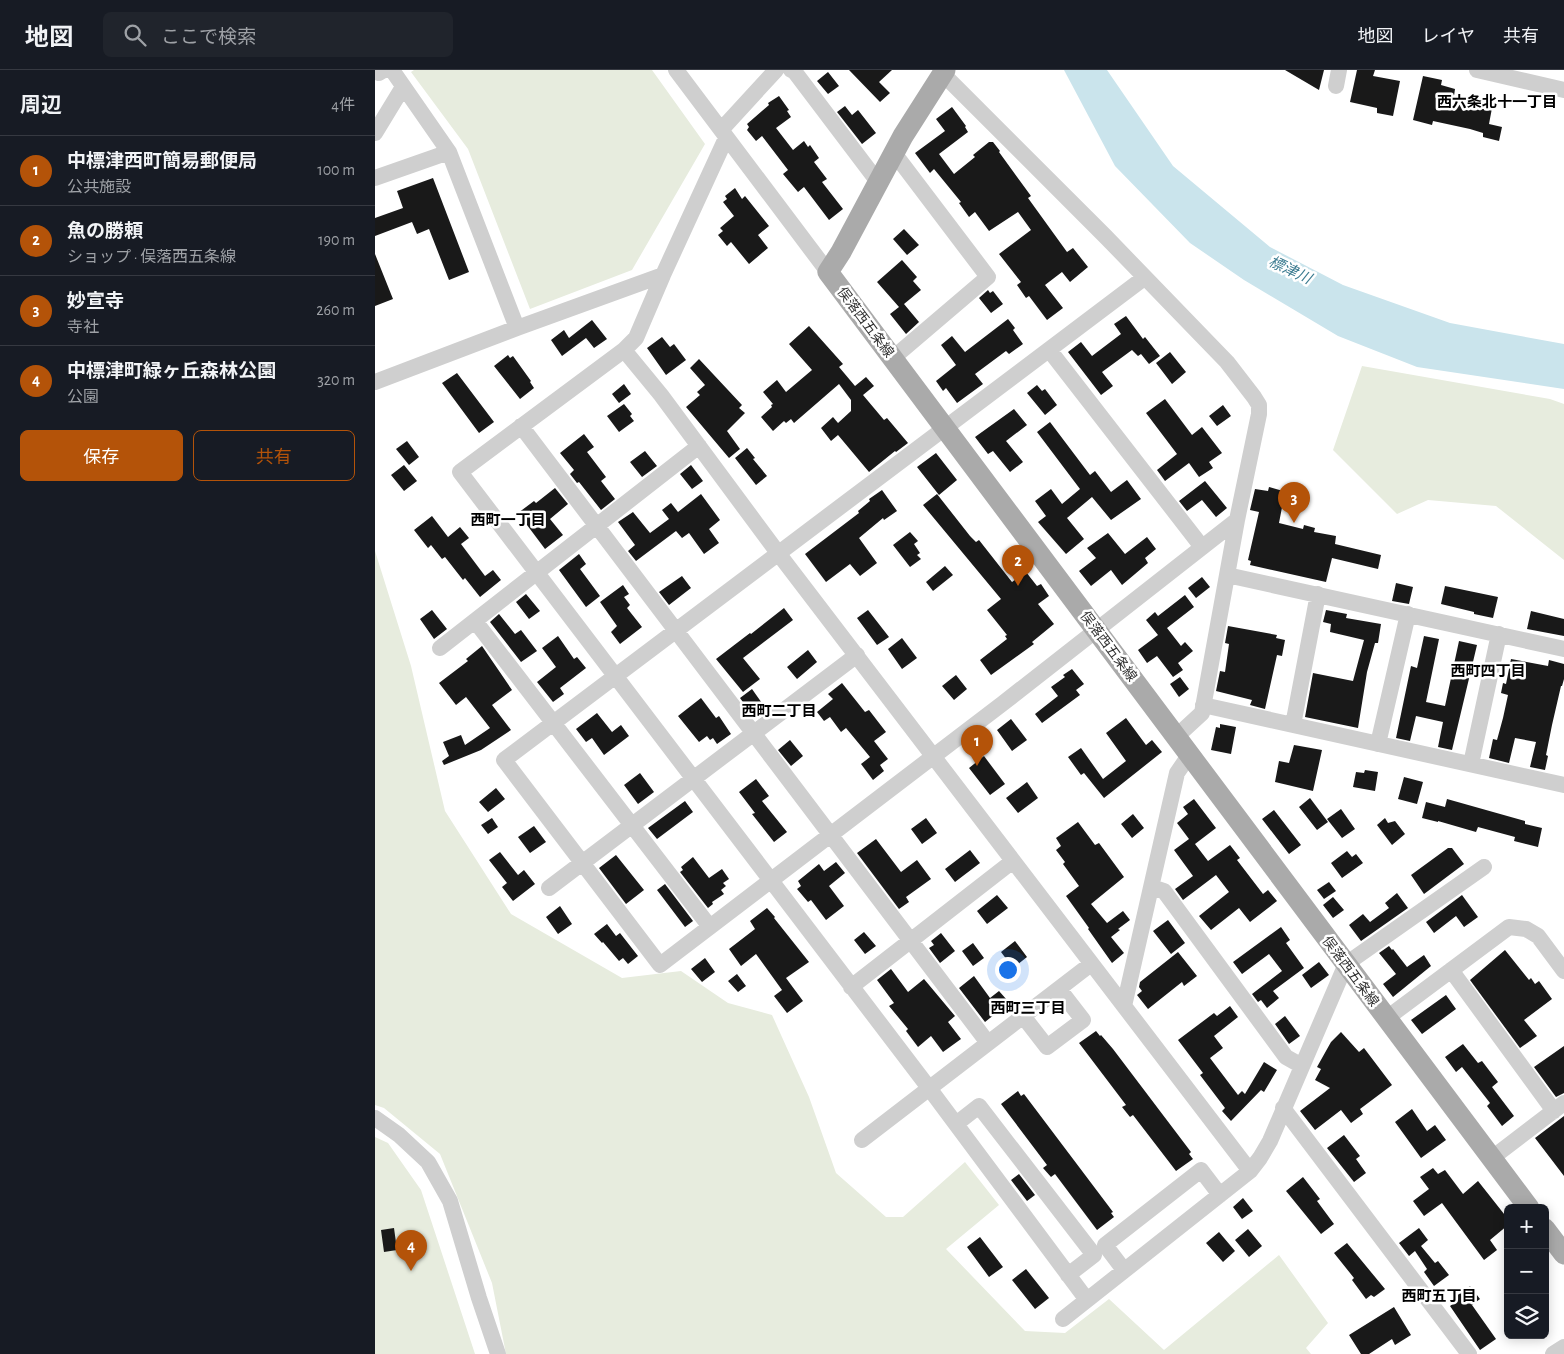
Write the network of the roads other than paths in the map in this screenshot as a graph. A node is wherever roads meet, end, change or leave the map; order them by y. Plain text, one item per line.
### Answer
1 (384, 70) edge
2 (392, 70) edge
3 (676, 70) edge
4 (776, 70) edge
5 (791, 70) edge
6 (1477, 70) edge
7 (375, 71) edge
8 (944, 71) edge
9 (1529, 76) edge
10 (403, 87) junction
11 (1564, 90) edge
12 (375, 133) edge
13 (724, 134) junction
14 (449, 152) junction
15 (894, 153) junction
16 (375, 178) edge
17 (878, 182) junction
18 (828, 272) junction
19 (663, 275) junction
20 (1145, 278) junction
21 (517, 328) junction
22 (624, 350) junction
23 (1050, 351) junction
24 (893, 358) junction
25 (375, 382) edge
26 (521, 426) junction
27 (946, 429) junction
28 (699, 446) junction
29 (1237, 520) junction
30 (598, 526) junction
31 (1202, 547) junction
32 (779, 553) junction
33 (538, 573) junction
34 (1227, 575) junction
35 (1318, 594) junction
36 (1408, 614) junction
37 (475, 621) junction
38 (1097, 630) junction
39 (677, 631) junction
40 (1499, 634) junction
41 (440, 648) dead end
42 (1564, 649) edge
43 (857, 656) junction
44 (616, 677) junction
45 (1203, 705) junction
46 (553, 724) junction
47 (1293, 725) junction
48 (753, 734) junction
49 (1177, 736) junction
50 (1377, 744) junction
51 (1190, 754) junction
52 (933, 757) junction
53 (1471, 764) junction
54 (694, 779) junction
55 (1564, 785) edge
56 (632, 825) junction
57 (831, 834) junction
58 (1013, 861) junction
59 (582, 863) junction
60 (1484, 867) dead end
61 (771, 881) junction
62 (1152, 887) junction
63 (549, 888) dead end
64 (710, 927) junction
65 (910, 941) junction
66 (1091, 964) junction
67 (1346, 964) junction
68 (1451, 970) junction
69 (1564, 971) edge
70 (851, 987) junction
71 (1059, 989) junction
72 (1124, 1006) junction
73 (1023, 1016) junction
74 (1387, 1018) junction
75 (988, 1043) junction
76 (1302, 1066) junction
77 (929, 1088) junction
78 (1559, 1107) edge
79 (1283, 1108) junction
80 (375, 1118) edge
81 (956, 1124) junction
82 (862, 1140) dead end
83 (1492, 1158) junction
84 (1250, 1171) junction
85 (1220, 1195) junction
86 (1526, 1204) edge
87 (1124, 1270) junction
88 (1068, 1275) junction
89 (1087, 1300) junction
90 (1063, 1319) dead end
91 (1564, 1347) edge
92 (498, 1354) edge
93 (1469, 1354) edge
94 (1553, 1354) edge

1 - 7 street
2 - 10 street
3 - 13 street
4 - 13 street
5 - 17 street
6 - 9 street
8 - 15 main road
8 - 20 street
9 - 11 street
10 - 12 street
10 - 14 street
13 - 18 street
13 - 19 street
14 - 16 street
14 - 21 street
15 - 17 main road
15 - 24 street
17 - 18 main road
18 - 24 main road, 俣落西五条線
19 - 21 street
19 - 22 street
20 - 23 street
20 - 29 street
21 - 25 street
22 - 26 street
22 - 28 street
23 - 27 street
23 - 31 street
24 - 27 main road, 俣落西五条線
26 - 30 street
26 - 33 street
27 - 32 street
27 - 38 main road, 俣落西五条線
28 - 30 street
28 - 32 street
29 - 31 street
29 - 34 street
30 - 33 street
30 - 39 street
31 - 38 street
32 - 39 street
32 - 43 street
33 - 37 street
33 - 44 street
34 - 35 street
34 - 45 street
35 - 36 street
35 - 47 street
36 - 40 street
36 - 50 street
37 - 41 street
37 - 46 street
38 - 49 main road, 俣落西五条線
38 - 52 street
39 - 44 street
39 - 48 street
40 - 42 street
40 - 53 street
43 - 48 street
43 - 52 street
44 - 46 street
44 - 54 street
45 - 47 street
45 - 49 street
46 - 56 street
46 - 59 street
47 - 50 street
48 - 54 street
48 - 57 street
49 - 51 main road, 俣落西五条線
50 - 53 street
51 - 62 street
51 - 67 main road, 俣落西五条線
52 - 57 street
52 - 58 street
53 - 55 street
54 - 56 street
54 - 61 street
56 - 59 street
56 - 64 street
57 - 61 street
57 - 65 street
58 - 65 street
58 - 66 street
59 - 63 street
59 - 64 street
60 - 67 street
61 - 64 street
61 - 70 street
62 - 72 street
62 - 76 street
65 - 70 street
65 - 75 street
66 - 71 street
66 - 72 street
67 - 74 main road, 俣落西五条線
67 - 76 street
68 - 69 street
68 - 74 street
68 - 78 street
70 - 77 street
71 - 73 street
71 - 73 street
72 - 84 street
73 - 75 street
74 - 83 main road, 俣落西五条線
75 - 77 street
76 - 79 street
77 - 81 street
77 - 82 street
78 - 83 street
79 - 84 street
79 - 93 street
80 - 92 street
81 - 88 street
81 - 88 street
83 - 86 main road, 俣落西五条線
84 - 85 street
85 - 87 street
85 - 87 street
87 - 89 street
88 - 89 street
89 - 90 street
91 - 94 street

